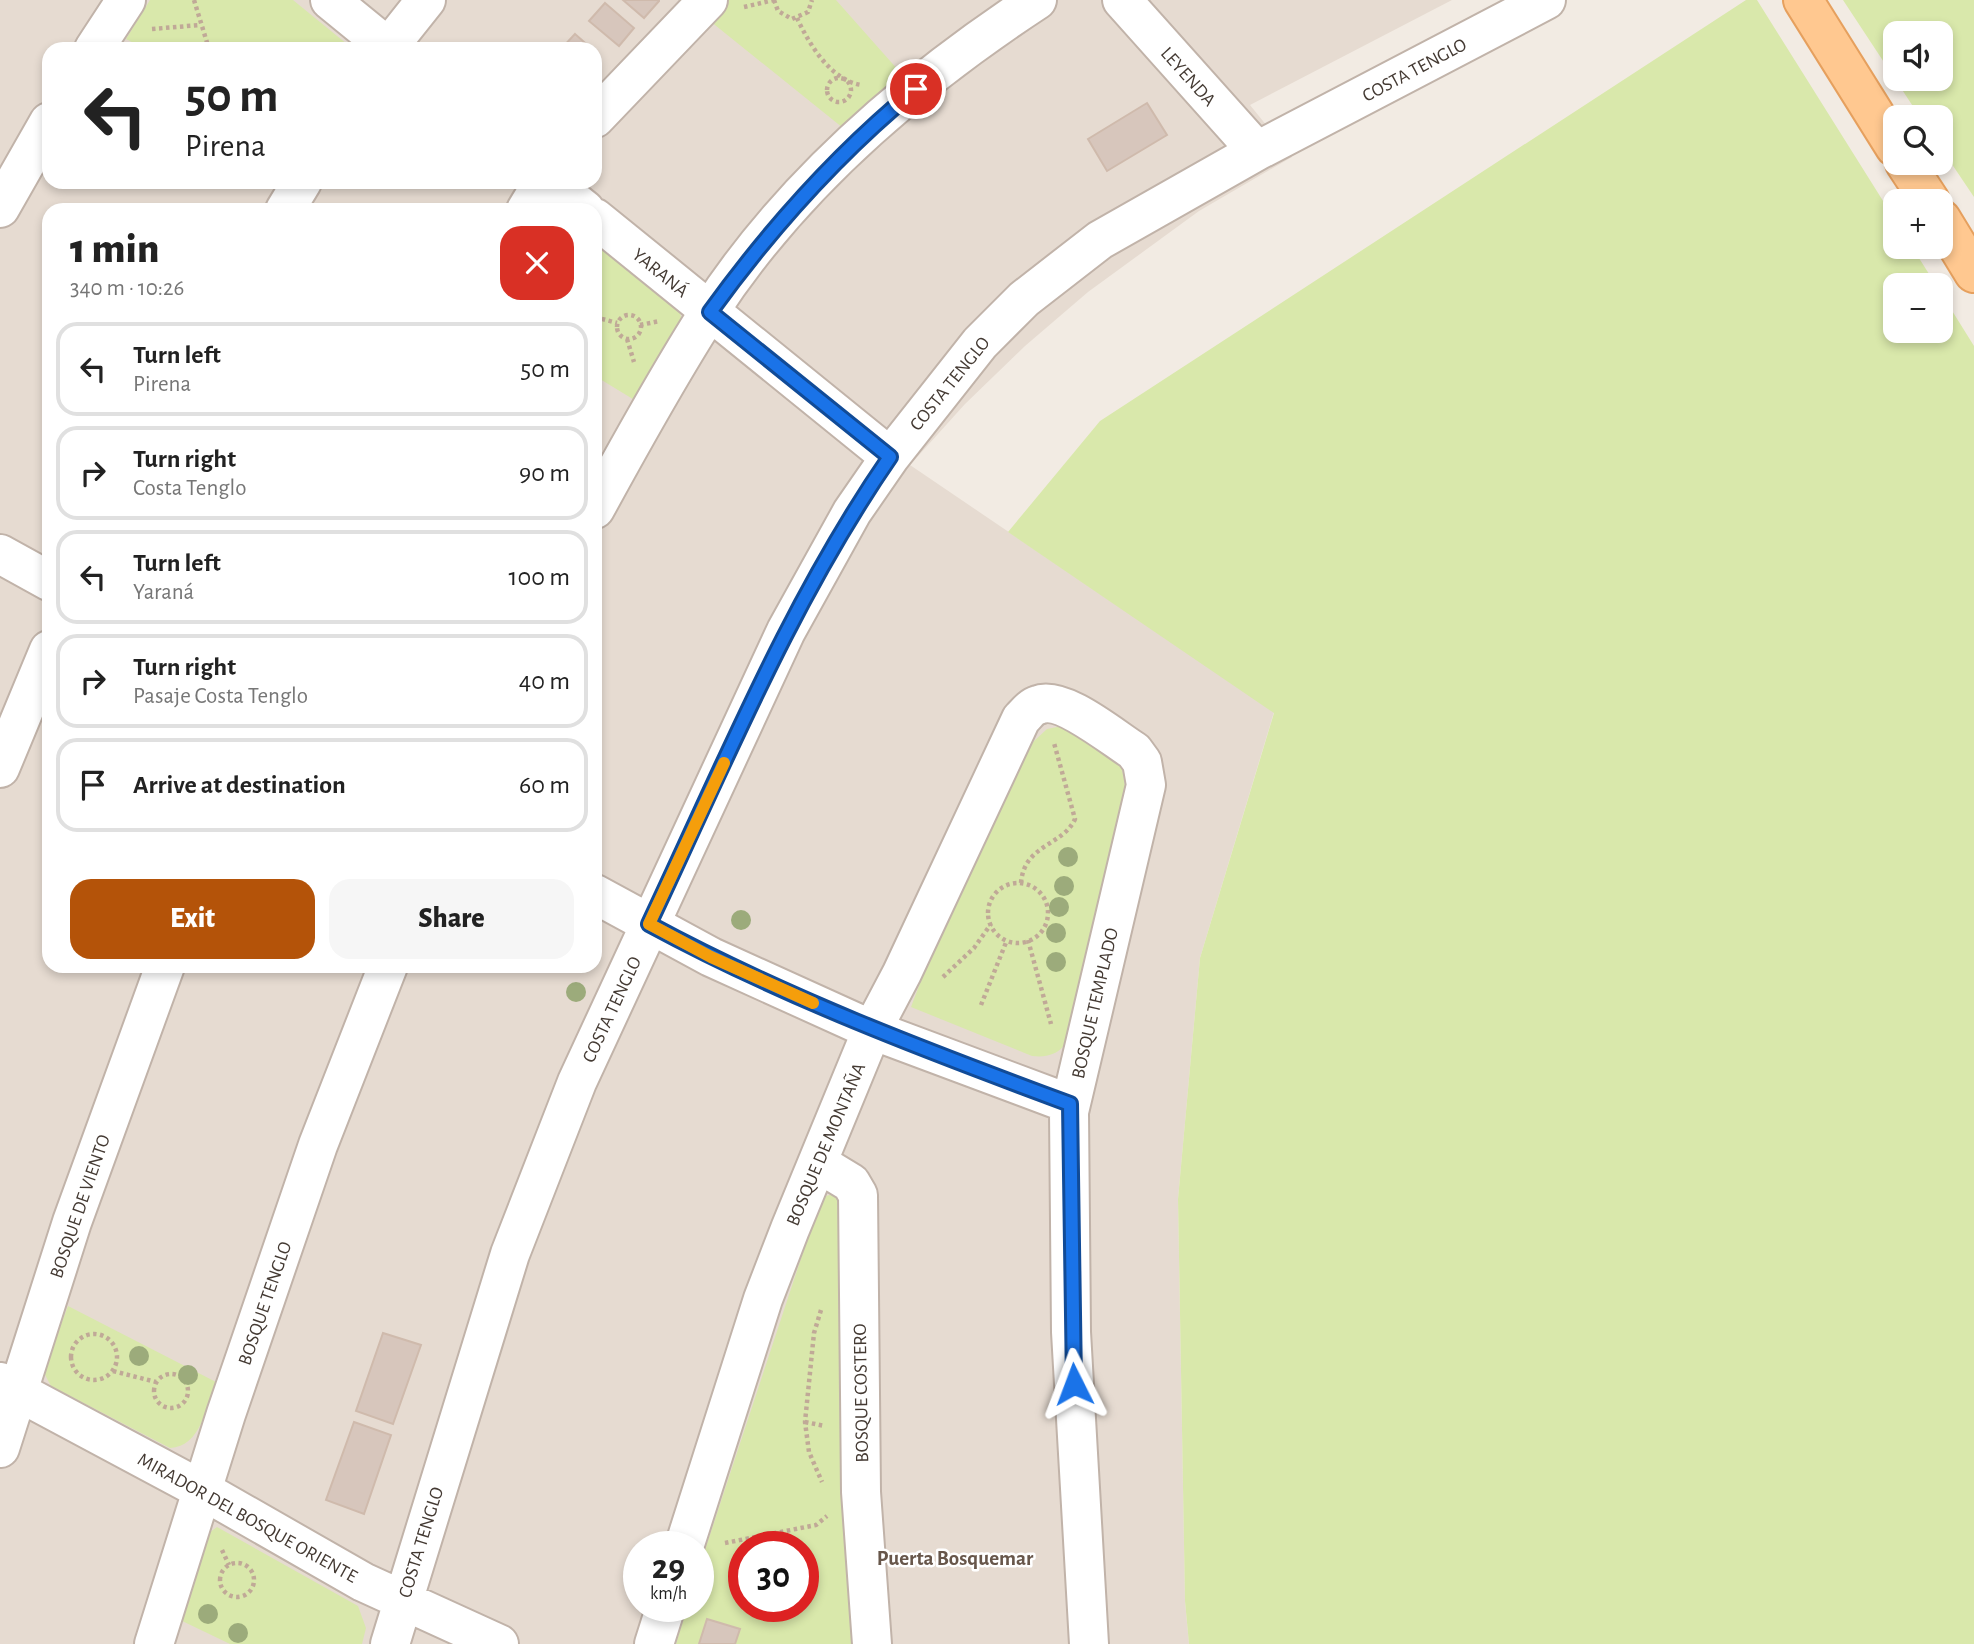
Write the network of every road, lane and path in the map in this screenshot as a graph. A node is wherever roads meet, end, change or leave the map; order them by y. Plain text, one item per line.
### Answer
1 (194, 0) edge
2 (330, 0) edge
3 (426, 0) edge
4 (708, 0) edge
5 (774, 0) edge
6 (812, 0) edge
7 (1037, 0) edge
8 (1122, 0) edge
9 (1546, 0) edge
10 (1803, 0) edge
11 (122, 6) edge
12 (797, 18) junction
13 (200, 25) junction
14 (99, 42) edge
15 (206, 42) edge
16 (380, 42) edge
17 (393, 42) edge
18 (844, 79) junction
19 (916, 89) junction
20 (602, 111) edge
21 (1883, 128) edge
22 (42, 134) edge
23 (1257, 151) junction
24 (559, 189) edge
25 (576, 203) edge
26 (0, 208) edge
27 (602, 224) edge
28 (1953, 239) edge
29 (1974, 273) edge
30 (710, 312) junction
31 (602, 319) edge
32 (617, 323) junction
33 (890, 457) junction
34 (602, 497) edge
35 (0, 554) edge
36 (42, 578) edge
37 (42, 667) edge
38 (1021, 719) joint
39 (1054, 740) dead end
40 (0, 768) edge
41 (1021, 883) junction
42 (602, 898) edge
43 (649, 924) junction
44 (991, 924) junction
45 (1007, 940) junction
46 (1028, 940) junction
47 (161, 973) edge
48 (385, 973) edge
49 (939, 981) dead end
50 (981, 1005) dead end
51 (872, 1030) junction
52 (1054, 1037) dead end
53 (1070, 1104) junction
54 (818, 1163) junction
55 (113, 1370) junction
56 (156, 1382) junction
57 (8, 1387) edge
58 (0, 1448) edge
59 (202, 1490) junction
60 (862, 1510) junction
61 (705, 1531) edge
62 (714, 1543) edge
63 (229, 1565) joint
64 (402, 1600) junction
65 (661, 1622) edge
66 (154, 1644) edge
67 (390, 1644) edge
68 (499, 1644) edge
69 (654, 1644) edge
70 (872, 1644) edge
71 (1089, 1644) edge

1 - 13 path
2 - 16 street
3 - 17 street
4 - 20 street
5 - 12 path
6 - 12 path
7 - 19 street
8 - 23 street, LEYENDA
9 - 23 street, COSTA TENGLO
10 - 21 main road
11 - 13 path
11 - 14 street
12 - 18 path
13 - 15 path
18 - 18 path
18 - 19 path
19 - 30 street
22 - 26 street
23 - 33 street, COSTA TENGLO
24 - 25 street
27 - 30 street, YARANÁ
28 - 29 main road
30 - 33 street, YARANÁ
30 - 34 street
31 - 32 path
32 - 32 path
33 - 43 street, COSTA TENGLO
35 - 36 street
37 - 40 street
38 - 51 street, BOSQUE DE MONTAÑA
38 - 53 street, BOSQUE TEMPLADO
39 - 41 path
41 - 44 path
41 - 46 path
42 - 43 street
43 - 51 street
43 - 64 street, COSTA TENGLO
44 - 45 path
44 - 49 path
45 - 46 path
45 - 50 path
46 - 52 path
47 - 57 street, BOSQUE DE VIENTO
48 - 59 street, BOSQUE TENGLO
51 - 53 street
51 - 54 street, BOSQUE DE MONTAÑA
53 - 71 street, BOSQUE TEMPLADO
54 - 60 street, BOSQUE COSTERO
54 - 61 street, BOSQUE DE MONTAÑA
55 - 55 path
55 - 56 path
56 - 56 path
57 - 58 street, BOSQUE DE VIENTO
57 - 59 street, MIRADOR DEL BOSQUE ORIENTE
59 - 64 street, MIRADOR DEL BOSQUE ORIENTE
59 - 66 street, BOSQUE TENGLO
60 - 62 path
60 - 70 street, BOSQUE COSTERO
63 - 63 path
64 - 67 street, COSTA TENGLO
64 - 68 street, MIRADOR DEL BOSQUE ORIENTE
65 - 69 street

